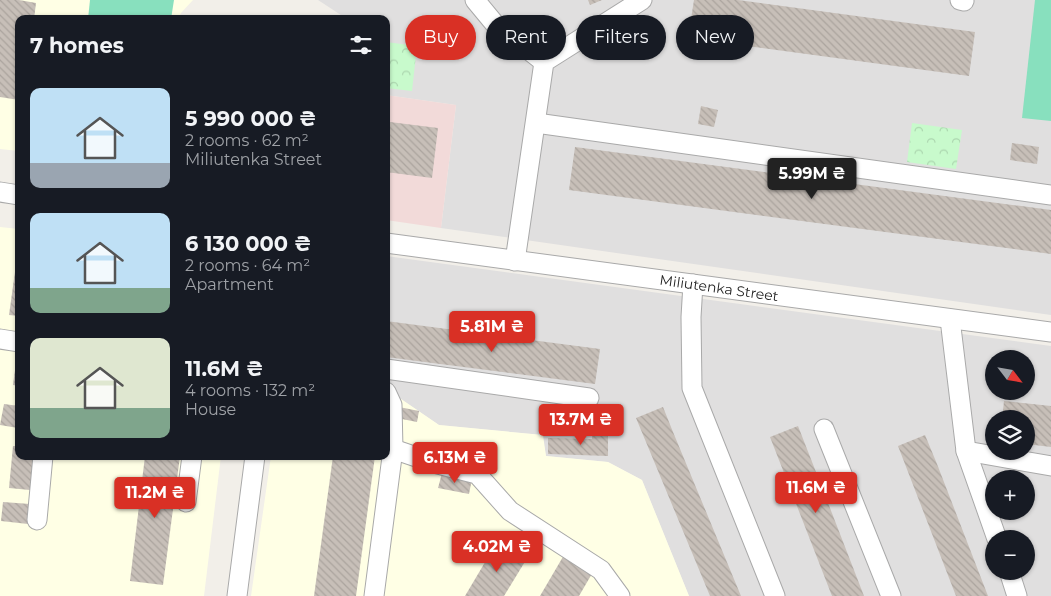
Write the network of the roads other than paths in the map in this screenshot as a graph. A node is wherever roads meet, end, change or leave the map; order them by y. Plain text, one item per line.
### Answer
1 (476, 0) edge
2 (642, 0) edge
3 (960, 0) edge
4 (964, 0) edge
5 (544, 62) junction
6 (536, 123) junction
7 (1051, 195) edge
8 (390, 245) edge
9 (515, 261) junction
10 (693, 284) junction
11 (950, 318) junction
12 (1051, 332) edge
13 (0, 339) edge
14 (15, 341) edge
15 (390, 371) edge
16 (589, 398) dead end
17 (390, 401) edge
18 (824, 429) dead end
19 (393, 449) junction
20 (966, 451) junction
21 (43, 460) edge
22 (191, 460) edge
23 (254, 460) edge
24 (1051, 466) edge
25 (186, 502) dead end
26 (37, 520) dead end
27 (994, 530) edge
28 (1011, 580) edge
29 (236, 596) edge
30 (374, 596) edge
31 (620, 596) edge
32 (775, 596) edge
33 (891, 596) edge
34 (1017, 596) edge

1 - 5 street
2 - 5 street
3 - 4 street
5 - 6 street
6 - 7 street
6 - 9 street
8 - 9 street, Miliutenka Street
9 - 10 street, Miliutenka Street
10 - 11 street, Miliutenka Street
10 - 32 street
11 - 12 street, Miliutenka Street
11 - 20 street
13 - 14 street
15 - 16 street
17 - 19 street
18 - 33 street
19 - 30 street
19 - 31 street
20 - 24 street
20 - 27 street
21 - 26 street
22 - 25 street
23 - 29 street
28 - 34 street

